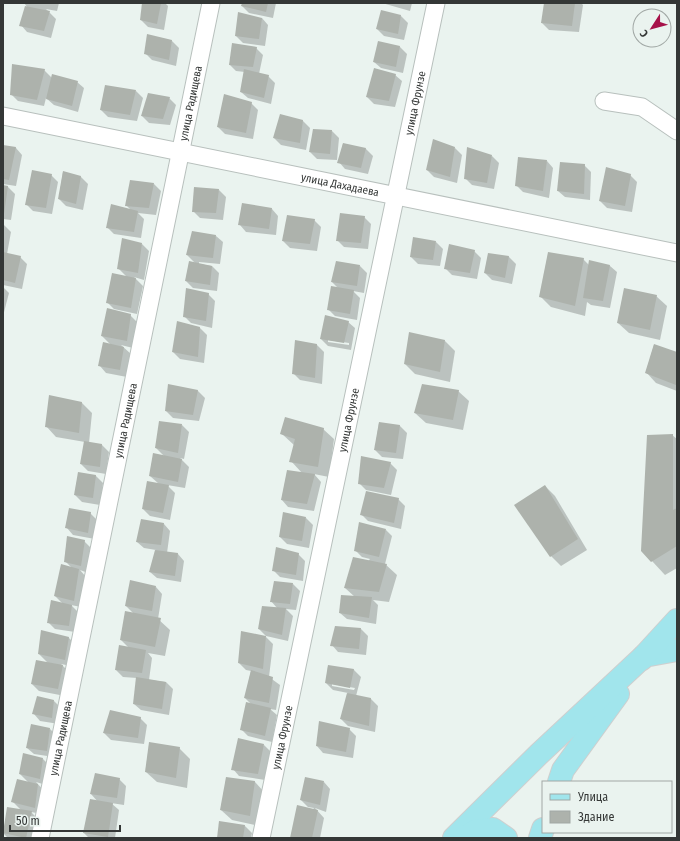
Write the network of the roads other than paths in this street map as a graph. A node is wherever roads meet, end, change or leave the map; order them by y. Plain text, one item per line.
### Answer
1 (212, 3) edge
2 (436, 3) edge
3 (604, 101) dead end
4 (3, 116) edge
5 (677, 130) edge
6 (182, 152) junction
7 (396, 195) junction
8 (677, 253) edge
9 (677, 620) edge
10 (677, 650) edge
11 (644, 656) junction
12 (559, 781) edge
13 (40, 838) edge
14 (261, 838) edge
15 (454, 838) edge
16 (464, 838) edge
17 (506, 838) edge

1 - 6 street, улица Радищева
2 - 7 street, улица Фрунзе
3 - 5 street
4 - 6 street, улица Дахадаева
6 - 7 street, улица Дахадаева
6 - 13 street, улица Радищева
7 - 8 street, улица Дахадаева
7 - 14 street, улица Фрунзе
9 - 11 main road
10 - 11 main road
11 - 12 main road
11 - 15 main road
16 - 17 main road

